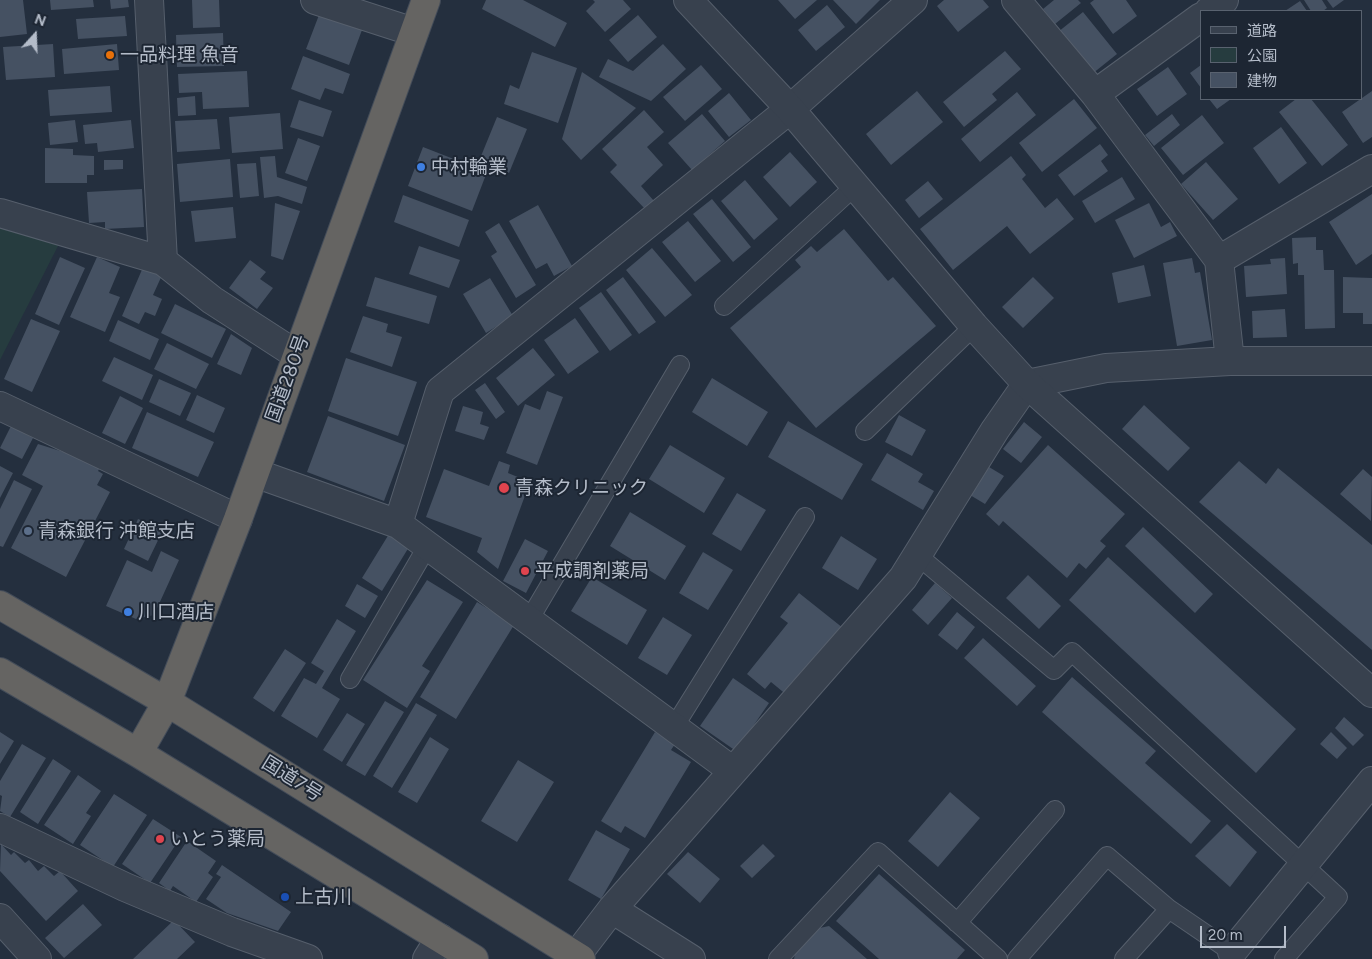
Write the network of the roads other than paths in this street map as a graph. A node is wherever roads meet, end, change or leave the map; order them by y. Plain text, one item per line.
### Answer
1 (149, 0) edge
2 (315, 0) edge
3 (426, 0) edge
4 (688, 0) edge
5 (913, 0) edge
6 (1016, 0) edge
7 (1224, 0) edge
8 (1210, 10) edge
9 (1200, 18) edge
10 (414, 32) junction
11 (1095, 94) junction
12 (790, 110) junction
13 (1372, 168) edge
14 (855, 186) junction
15 (0, 213) edge
16 (1219, 260) junction
17 (163, 261) junction
18 (724, 306) dead end
19 (974, 326) junction
20 (297, 355) junction
21 (1230, 361) junction
22 (1372, 361) edge
23 (680, 365) dead end
24 (1027, 384) junction
25 (0, 406) edge
26 (865, 431) dead end
27 (255, 473) junction
28 (805, 517) dead end
29 (238, 519) junction
30 (398, 524) junction
31 (428, 545) junction
32 (917, 555) junction
33 (3, 613) edge
34 (528, 620) junction
35 (0, 672) edge
36 (350, 679) dead end
37 (1372, 693) edge
38 (167, 702) junction
39 (674, 727) junction
40 (138, 753) junction
41 (733, 772) junction
42 (1372, 781) edge
43 (1056, 810) dead end
44 (0, 828) edge
45 (1303, 866) junction
46 (1169, 909) junction
47 (612, 910) junction
48 (957, 923) junction
49 (9, 937) edge
50 (433, 948) edge
51 (1230, 956) edge
52 (579, 957) edge
53 (37, 959) edge
54 (308, 959) edge
55 (474, 959) edge
56 (691, 959) edge
57 (778, 959) edge
58 (998, 959) edge
59 (1017, 959) edge
60 (1124, 959) edge
61 (1284, 959) edge

1 - 17 street
2 - 10 street
3 - 10 highway, 国道280号
4 - 12 street
5 - 12 street
6 - 11 street
7 - 8 street
9 - 11 street
10 - 20 highway, 国道280号
11 - 16 street
12 - 14 street
12 - 30 street
13 - 16 street
14 - 18 lane
14 - 19 street
15 - 17 street
16 - 21 street
17 - 20 street
19 - 24 street
19 - 26 lane
20 - 27 highway, 国道280号
21 - 22 street
21 - 24 street
23 - 34 lane
24 - 32 street
24 - 37 street
25 - 29 street
27 - 29 highway, 国道280号
27 - 30 street
28 - 39 lane
29 - 38 highway, 国道280号
30 - 31 street
31 - 34 street
31 - 36 lane
32 - 41 street
32 - 45 lane
33 - 38 highway, 国道7号
34 - 39 street
35 - 40 highway
38 - 40 highway, 国道280号
38 - 52 highway, 国道7号
39 - 41 street
40 - 50 highway
41 - 47 street
42 - 45 street
43 - 48 lane
44 - 54 street
45 - 51 street
45 - 61 lane
46 - 51 lane
46 - 59 lane
46 - 60 lane
47 - 52 street
47 - 56 street
48 - 57 lane
48 - 58 lane
49 - 53 street
50 - 55 highway

